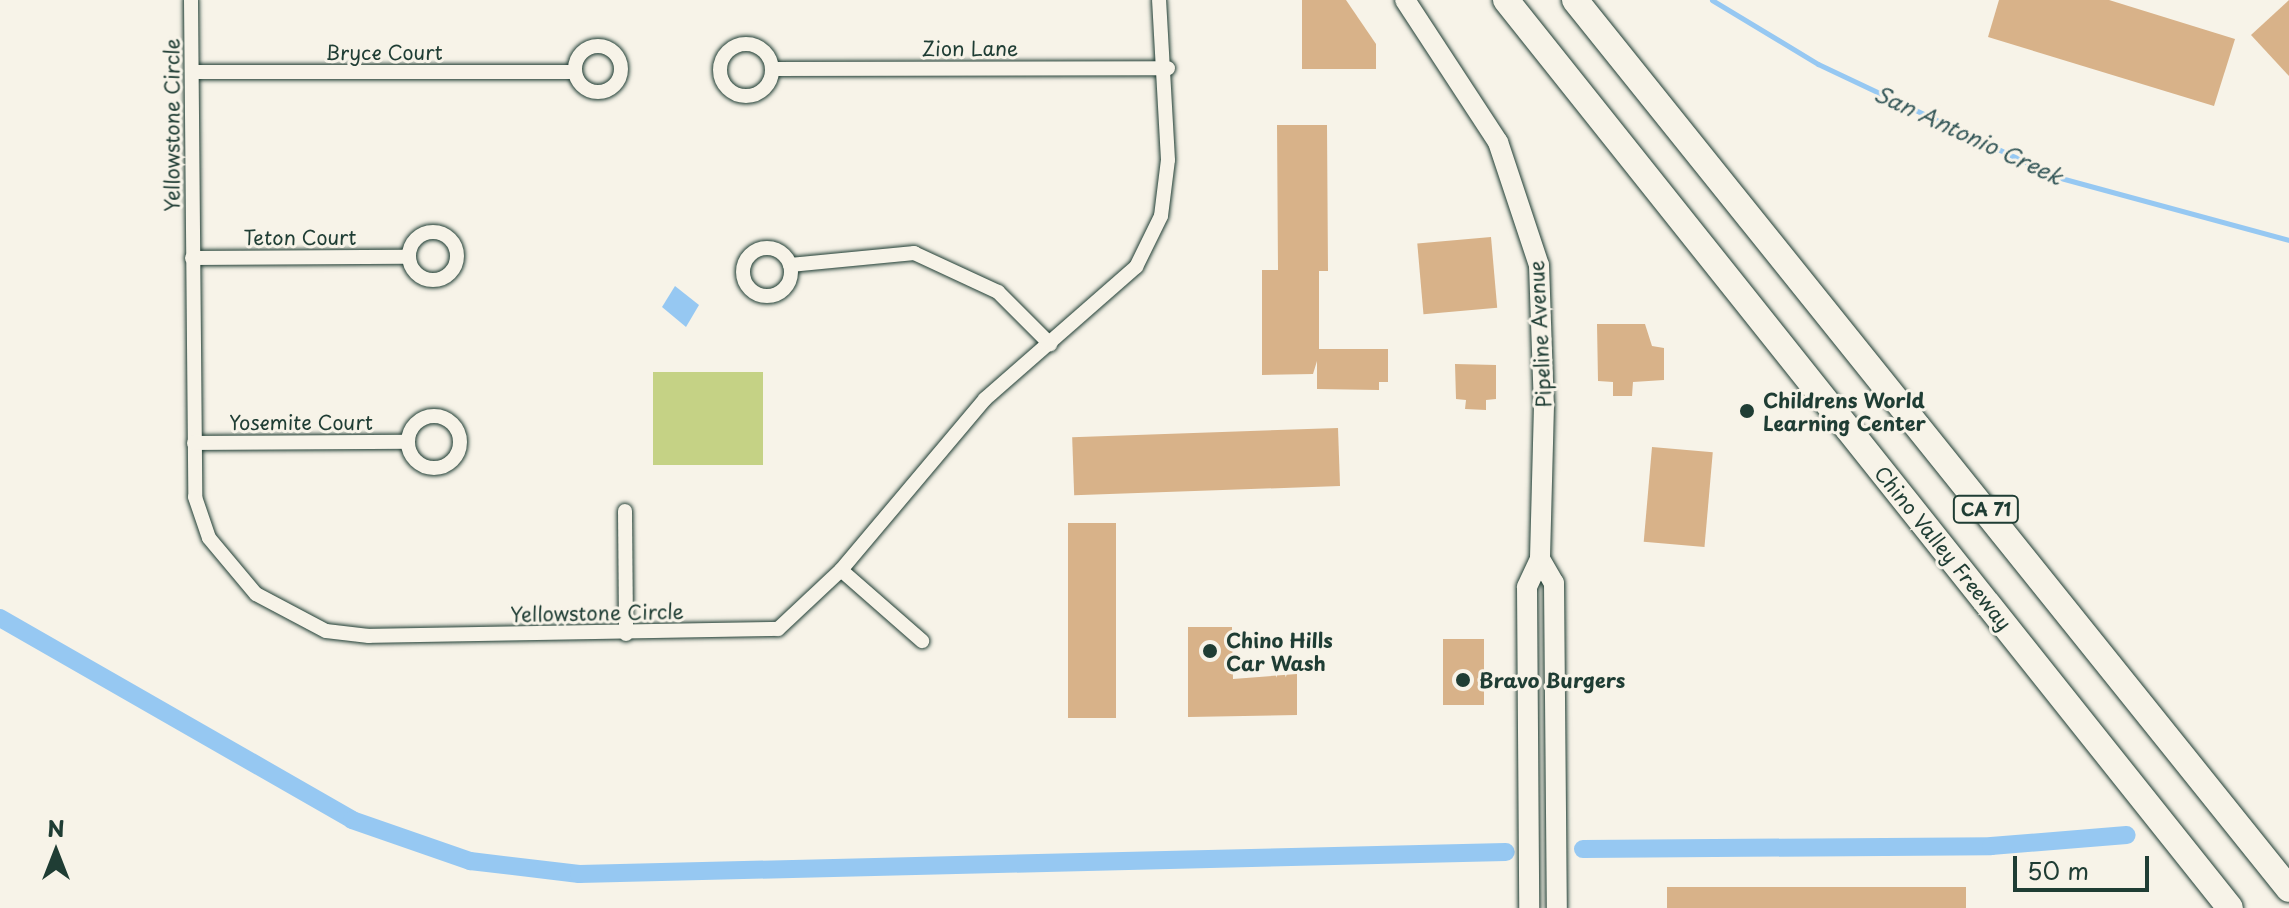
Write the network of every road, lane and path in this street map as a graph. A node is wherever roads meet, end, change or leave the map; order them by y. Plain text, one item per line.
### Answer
1 (191, 0) edge
2 (1159, 0) edge
3 (1405, 0) edge
4 (1506, 0) edge
5 (1575, 0) edge
6 (1168, 68) junction
7 (772, 69) dead end
8 (193, 72) junction
9 (575, 72) dead end
10 (408, 257) dead end
11 (192, 258) junction
12 (790, 265) dead end
13 (1050, 344) junction
14 (408, 442) dead end
15 (194, 443) junction
16 (625, 511) dead end
17 (1540, 559) junction
18 (841, 570) junction
19 (626, 634) junction
20 (922, 641) dead end
21 (2289, 889) edge
22 (1529, 908) edge
23 (1557, 908) edge
24 (2230, 908) edge

1 - 8 street, Yellowstone Circle
2 - 6 street, Yellowstone Circle
3 - 17 main road, Pipeline Avenue
4 - 24 highway, Chino Valley Freeway / CA 71
5 - 21 highway, CA 71
6 - 7 street, Zion Lane
6 - 13 street, Yellowstone Circle
8 - 9 street, Bryce Court
8 - 11 street, Yellowstone Circle
10 - 11 street, Teton Court
11 - 15 street, Yellowstone Circle
12 - 13 street
13 - 18 street, Yellowstone Circle
14 - 15 street, Yosemite Court
15 - 19 street, Yellowstone Circle
16 - 19 street
17 - 22 main road, Pipeline Avenue
17 - 23 main road, Pipeline Avenue
18 - 19 street, Yellowstone Circle
18 - 20 street

